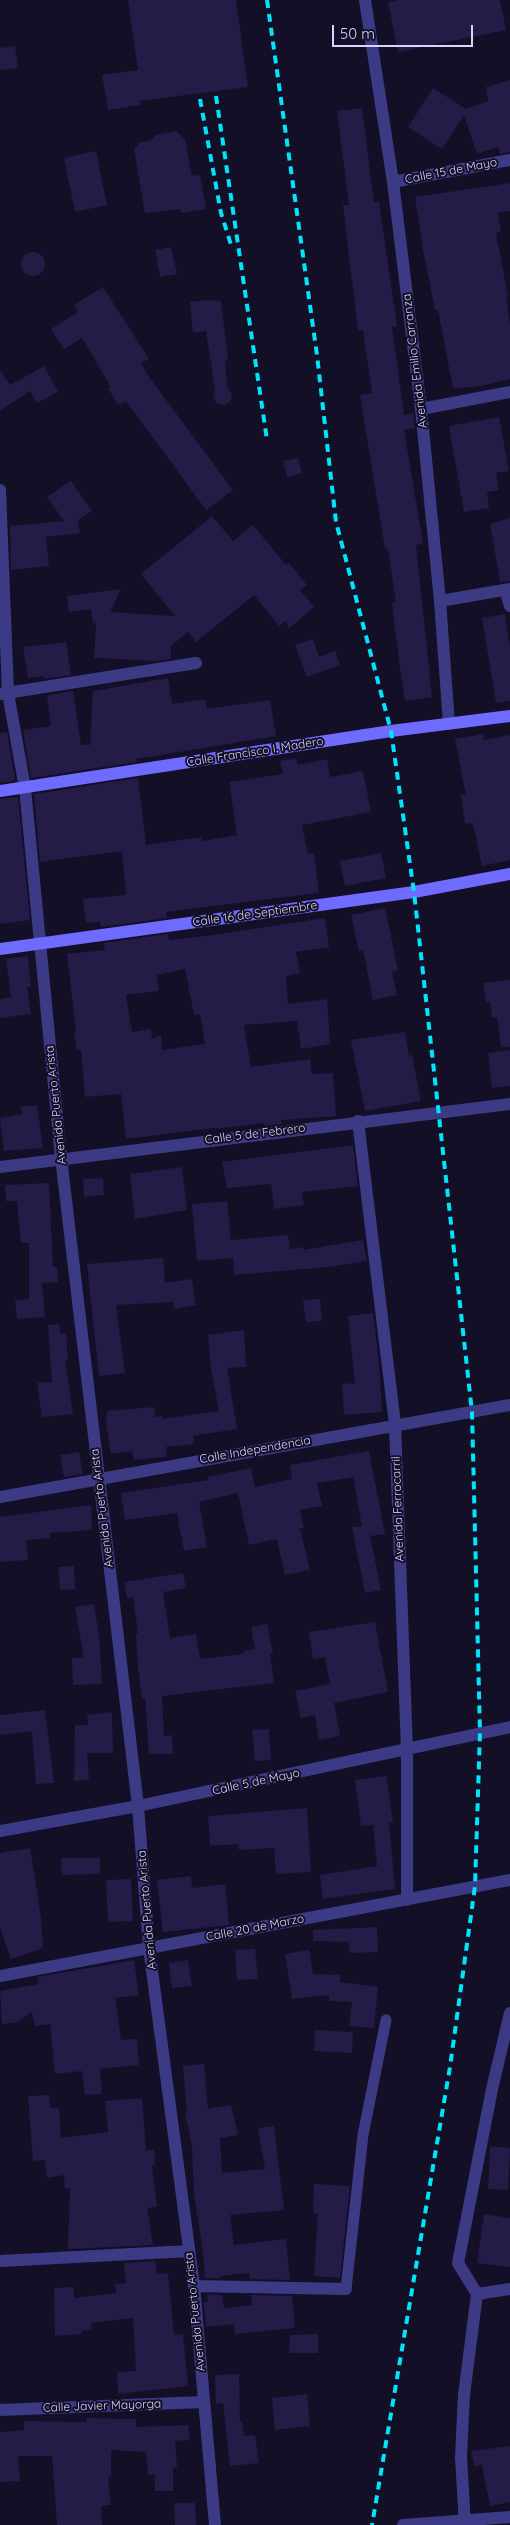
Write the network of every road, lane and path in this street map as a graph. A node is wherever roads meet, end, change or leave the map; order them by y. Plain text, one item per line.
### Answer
1 (365, 0) edge
2 (510, 160) edge
3 (393, 182) junction
4 (510, 392) edge
5 (421, 409) junction
6 (0, 490) edge
7 (508, 589) edge
8 (440, 601) junction
9 (510, 606) edge
10 (196, 663) dead end
11 (4, 694) edge
12 (510, 716) edge
13 (449, 724) junction
14 (25, 788) junction
15 (0, 791) edge
16 (510, 874) edge
17 (41, 944) junction
18 (0, 949) edge
19 (510, 1104) edge
20 (358, 1121) junction
21 (61, 1158) junction
22 (0, 1167) edge
23 (510, 1404) edge
24 (395, 1424) junction
25 (99, 1479) junction
26 (0, 1497) edge
27 (510, 1727) edge
28 (407, 1751) junction
29 (138, 1806) junction
30 (0, 1832) edge
31 (510, 1880) edge
32 (407, 1900) junction
33 (150, 1948) junction
34 (0, 1976) edge
35 (510, 2014) edge
36 (386, 2020) dead end
37 (189, 2251) junction
38 (0, 2260) edge
39 (194, 2286) junction
40 (346, 2289) joint
41 (510, 2289) edge
42 (476, 2294) junction
43 (204, 2402) junction
44 (0, 2410) edge
45 (510, 2517) edge
46 (465, 2523) edge
47 (215, 2525) edge
48 (403, 2525) edge

1 - 3 street, Avenida Emilio Carranza
2 - 3 street, Calle 15 de Mayo
3 - 5 street, Avenida Emilio Carranza
4 - 5 street
5 - 8 street, Avenida Emilio Carranza
6 - 11 street, Avenida Puerto Arista
7 - 8 street
7 - 9 street
8 - 13 street, Avenida Emilio Carranza
10 - 11 street
11 - 14 street, Avenida Puerto Arista
12 - 13 main road, Calle Francisco I. Madero
13 - 14 main road, Calle Francisco I. Madero
14 - 15 main road, Calle Francisco I. Madero
14 - 17 street, Avenida Puerto Arista
16 - 17 main road, Calle 16 de Septiembre
17 - 18 main road, Calle 16 de Septiembre
17 - 21 street, Avenida Puerto Arista
19 - 20 street, Calle 5 de Febrero
20 - 21 street, Calle 5 de Febrero
20 - 24 street, Avenida Ferrocarril
21 - 22 street, Calle 5 de Febrero
21 - 25 street, Avenida Puerto Arista
23 - 24 street, Calle Independencia
24 - 25 street, Calle Independencia
24 - 28 street, Avenida Ferrocarril
25 - 26 street, Calle Independencia
25 - 29 street, Avenida Puerto Arista
27 - 28 street, Calle 5 de Mayo
28 - 29 street, Calle 5 de Mayo
28 - 32 street, Avenida Ferrocarril
29 - 30 street, Calle 5 de Mayo
29 - 33 street, Avenida Puerto Arista
31 - 32 street, Calle 20 de Marzo
32 - 33 street, Calle 20 de Marzo
33 - 34 street, Calle 20 de Marzo
33 - 37 street, Avenida Puerto Arista
35 - 42 street
36 - 40 street
37 - 38 street
37 - 39 street, Avenida Puerto Arista
39 - 40 street
39 - 43 street, Avenida Puerto Arista
41 - 42 street
42 - 46 street
43 - 44 street, Calle Javier Mayorga
43 - 47 street, Avenida Puerto Arista
45 - 46 street
46 - 48 street

